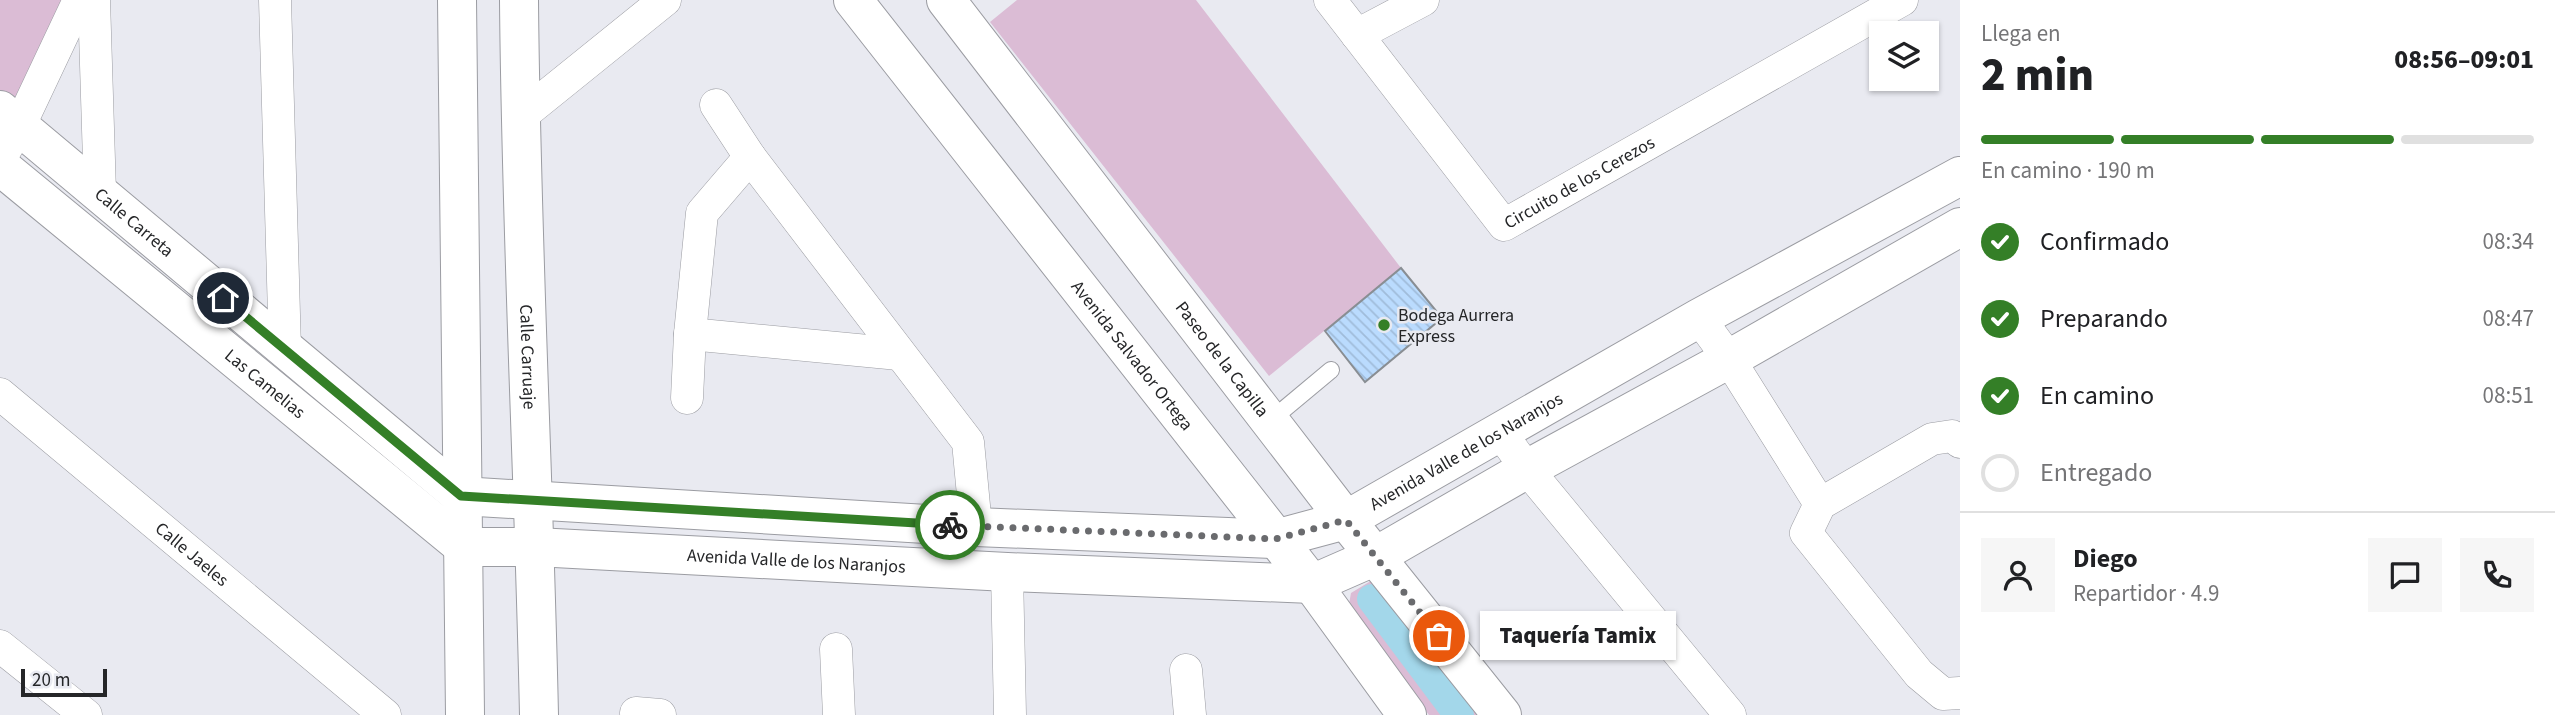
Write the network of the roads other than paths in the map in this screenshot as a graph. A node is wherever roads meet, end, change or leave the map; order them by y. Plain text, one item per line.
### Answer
1 (79, 0) edge
2 (94, 0) edge
3 (275, 0) edge
4 (519, 0) edge
5 (853, 0) edge
6 (946, 0) edge
7 (1329, 0) edge
8 (1423, 0) edge
9 (1902, 0) edge
10 (454, 3) edge
11 (652, 4) edge
12 (1357, 35) junction
13 (716, 104) dead end
14 (10, 117) edge
15 (520, 117) junction
16 (750, 158) junction
17 (0, 159) edge
18 (0, 166) edge
19 (1960, 176) edge
20 (100, 193) junction
21 (1960, 227) edge
22 (1699, 318) junction
23 (690, 334) junction
24 (285, 350) junction
25 (900, 354) junction
26 (1729, 359) junction
27 (1331, 369) dead end
28 (0, 394) edge
29 (687, 398) dead end
30 (1271, 421) junction
31 (1500, 432) junction
32 (1960, 442) edge
33 (1527, 469) junction
34 (461, 496) junction
35 (535, 502) junction
36 (1820, 504) junction
37 (745, 514) junction
38 (1346, 520) junction
39 (976, 527) junction
40 (1275, 539) junction
41 (464, 547) junction
42 (536, 548) junction
43 (1376, 556) junction
44 (743, 559) junction
45 (1007, 572) junction
46 (1312, 584) junction
47 (0, 646) edge
48 (836, 649) dead end
49 (1186, 670) dead end
50 (1960, 693) edge
51 (86, 715) edge
52 (386, 715) edge
53 (465, 715) edge
54 (538, 715) edge
55 (839, 715) edge
56 (1010, 715) edge
57 (1190, 715) edge
58 (1407, 715) edge
59 (1502, 715) edge
60 (1730, 715) edge

1 - 14 street
2 - 20 street
3 - 24 street
4 - 15 street, Calle Carruaje
5 - 40 street, Avenida Salvador Ortega
6 - 30 street, Paseo de la Capilla
7 - 12 street, Circuito de los Cerezos
8 - 12 street
9 - 12 street, Circuito de los Cerezos
10 - 34 street
11 - 15 street
13 - 16 street
14 - 17 street
14 - 20 street, Calle Carreta
15 - 35 street, Calle Carruaje
16 - 23 street
16 - 25 street
18 - 41 street, Las Camelias
19 - 22 street, Avenida Valle de los Naranjos
20 - 24 street, Calle Carreta
21 - 26 street, Avenida Valle de los Naranjos
22 - 26 street
22 - 31 street, Avenida Valle de los Naranjos
23 - 25 street
23 - 29 street
24 - 34 street, Calle Carreta
25 - 39 street
26 - 33 street, Avenida Valle de los Naranjos
26 - 36 street
27 - 30 lane
28 - 52 street, Calle Jaeles
30 - 38 street, Paseo de la Capilla
31 - 33 street
31 - 38 street, Avenida Valle de los Naranjos
32 - 36 street
33 - 43 street, Avenida Valle de los Naranjos
33 - 60 street
34 - 35 street, Avenida Valle de los Naranjos
34 - 41 street
35 - 37 street, Avenida Valle de los Naranjos
35 - 42 street, Calle Carruaje
36 - 50 street
37 - 39 street, Avenida Valle de los Naranjos
37 - 44 street
38 - 40 street, Avenida Valle de los Naranjos
38 - 43 street, Paseo de la Capilla
39 - 40 street, Avenida Valle de los Naranjos
40 - 46 street, Avenida Salvador Ortega
41 - 42 street, Avenida Valle de los Naranjos
41 - 53 street
42 - 44 street, Avenida Valle de los Naranjos
42 - 54 street, Calle Carruaje
43 - 46 street, Avenida Valle de los Naranjos
43 - 59 street, Paseo de la Capilla
44 - 45 street, Avenida Valle de los Naranjos
45 - 46 street, Avenida Valle de los Naranjos
45 - 56 street
46 - 58 street, Avenida Salvador Ortega
47 - 51 street
48 - 55 street
49 - 57 street

